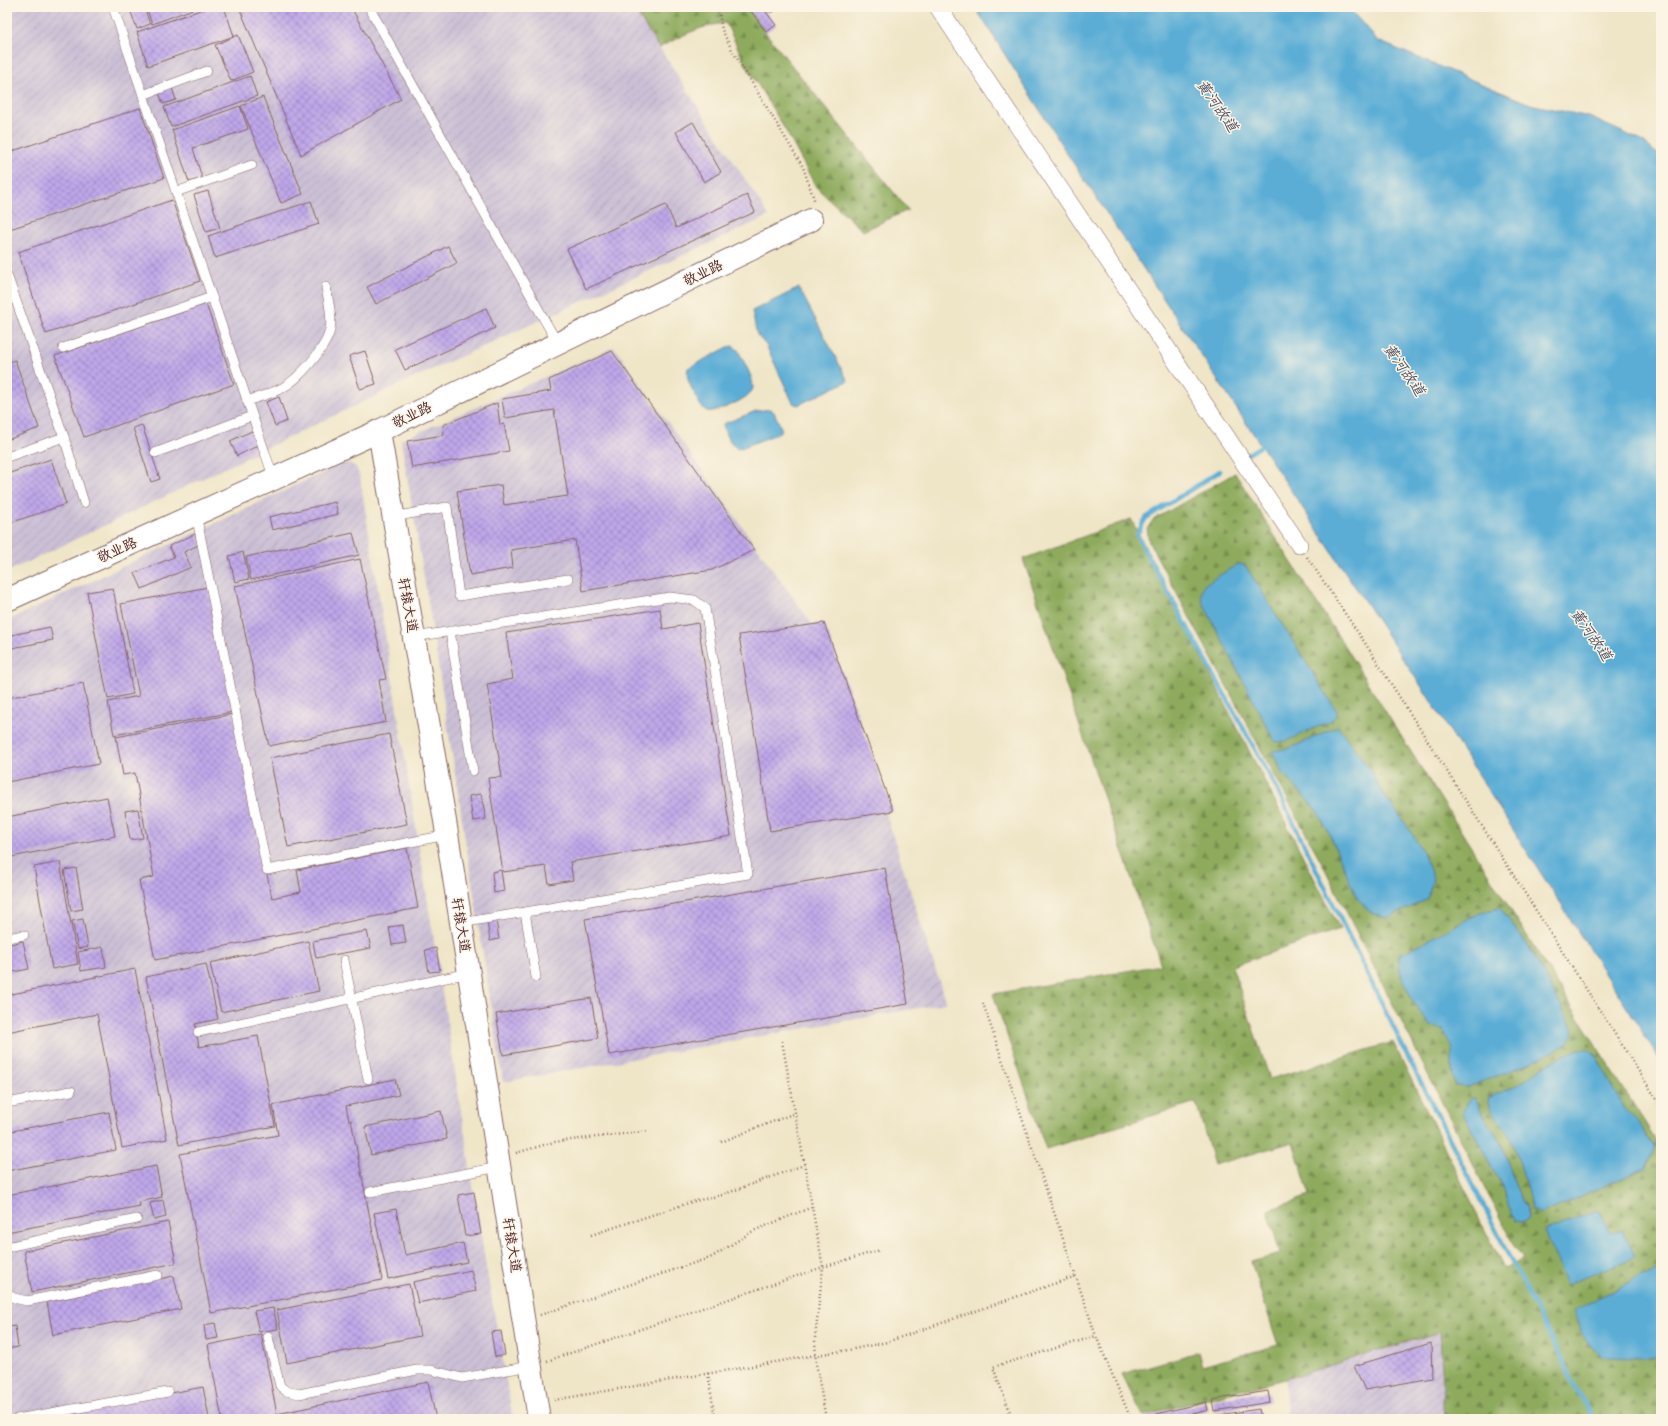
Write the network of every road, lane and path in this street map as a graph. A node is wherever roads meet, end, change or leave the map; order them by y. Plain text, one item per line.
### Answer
1 (113, 7) edge
2 (369, 7) edge
3 (718, 7) edge
4 (938, 7) edge
5 (207, 71) dead end
6 (143, 96) junction
7 (252, 166) dead end
8 (176, 192) junction
9 (811, 220) joint
10 (7, 275) edge
11 (326, 287) dead end
12 (212, 297) junction
13 (558, 344) junction
14 (63, 348) dead end
15 (247, 400) junction
16 (252, 416) junction
17 (379, 431) junction
18 (64, 438) junction
19 (155, 453) dead end
20 (7, 457) edge
21 (274, 479) junction
22 (84, 503) dead end
23 (196, 514) junction
24 (393, 517) junction
25 (1298, 545) joint
26 (568, 579) dead end
27 (7, 600) edge
28 (450, 631) junction
29 (414, 637) junction
30 (473, 771) dead end
31 (447, 835) junction
32 (526, 912) junction
33 (461, 923) junction
34 (24, 935) dead end
35 (7, 938) edge
36 (344, 960) dead end
37 (469, 973) junction
38 (536, 977) dead end
39 (352, 998) junction
40 (983, 1003) dead end
41 (198, 1032) dead end
42 (782, 1041) dead end
43 (368, 1079) dead end
44 (72, 1091) dead end
45 (7, 1103) edge
46 (1661, 1106) edge
47 (795, 1113) junction
48 (649, 1131) dead end
49 (721, 1142) dead end
50 (499, 1162) junction
51 (804, 1165) junction
52 (370, 1192) dead end
53 (812, 1207) junction
54 (137, 1219) dead end
55 (591, 1235) dead end
56 (7, 1247) edge
57 (880, 1250) dead end
58 (823, 1267) junction
59 (158, 1275) dead end
60 (1076, 1276) junction
61 (7, 1292) edge
62 (524, 1320) junction
63 (1096, 1336) junction
64 (268, 1337) dead end
65 (816, 1354) junction
66 (531, 1366) junction
67 (708, 1373) junction
68 (168, 1392) dead end
69 (538, 1411) edge
70 (17, 1419) edge
71 (715, 1419) edge
72 (826, 1419) edge
73 (988, 1419) edge
74 (1131, 1419) edge

1 - 6 lane
2 - 13 lane
3 - 9 path
4 - 25 street
5 - 6 lane
6 - 8 lane
7 - 8 lane
8 - 12 lane
9 - 13 street, 敬业路
10 - 18 lane
11 - 15 lane
12 - 14 lane
12 - 15 lane
13 - 17 street, 敬业路
15 - 16 lane
16 - 19 lane
16 - 21 lane
17 - 21 street, 敬业路
17 - 24 street, 轩辕大道
18 - 20 lane
18 - 22 lane
21 - 23 street, 敬业路
23 - 27 street, 敬业路
23 - 31 lane
24 - 26 lane
24 - 29 street, 轩辕大道
25 - 46 path
28 - 29 lane
28 - 30 lane
28 - 32 lane
29 - 31 street, 轩辕大道
31 - 33 street, 轩辕大道
32 - 33 lane
32 - 38 lane
33 - 37 street, 轩辕大道
34 - 35 lane
36 - 39 lane
37 - 39 lane
37 - 50 street, 轩辕大道
39 - 41 lane
39 - 43 lane
40 - 60 path
42 - 47 path
44 - 45 lane
47 - 49 path
47 - 51 path
48 - 50 path
50 - 52 lane
50 - 62 street, 轩辕大道
51 - 53 path
51 - 55 path
53 - 58 path
53 - 62 path
54 - 56 lane
57 - 58 path
58 - 65 path
58 - 66 path
59 - 61 lane
60 - 63 path
60 - 65 path
62 - 66 street, 轩辕大道
63 - 73 path
63 - 74 path
64 - 66 lane
65 - 67 path
65 - 72 path
66 - 69 street, 轩辕大道
67 - 69 path
67 - 71 path
68 - 70 lane

